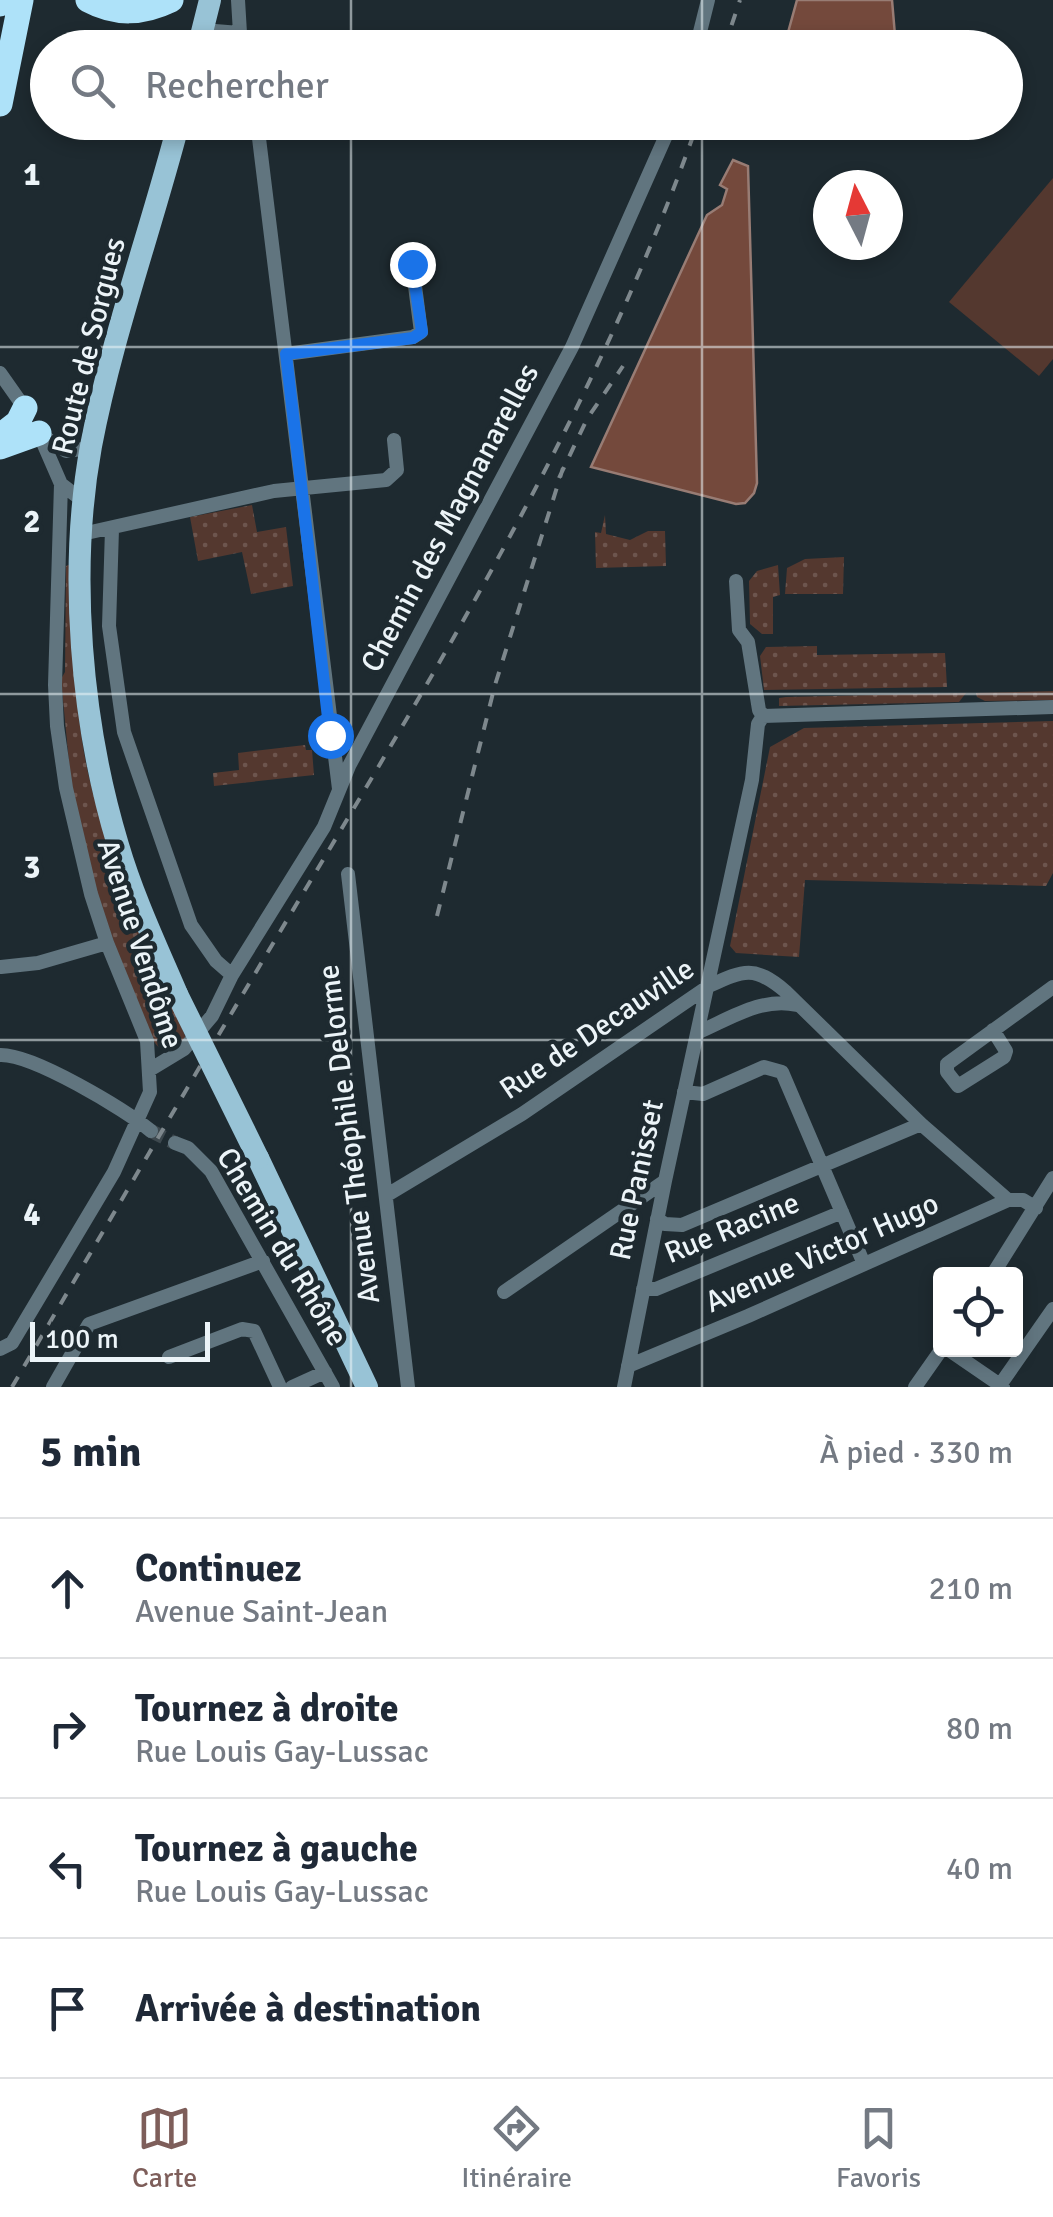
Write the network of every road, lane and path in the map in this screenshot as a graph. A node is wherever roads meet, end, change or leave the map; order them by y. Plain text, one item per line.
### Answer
1 (21, 0) edge
2 (88, 0) edge
3 (170, 0) edge
4 (210, 0) edge
5 (238, 0) edge
6 (708, 0) edge
7 (202, 30) edge
8 (241, 30) edge
9 (700, 30) edge
10 (0, 104) edge
11 (174, 140) edge
12 (259, 140) edge
13 (664, 140) edge
14 (412, 264) dead end
15 (286, 354) junction
16 (0, 373) edge
17 (24, 408) junction
18 (39, 433) junction
19 (0, 436) edge
20 (394, 440) dead end
21 (0, 448) edge
22 (91, 448) junction
23 (66, 451) junction
24 (58, 478) junction
25 (301, 489) junction
26 (85, 497) junction
27 (112, 529) junction
28 (82, 534) junction
29 (736, 581) dead end
30 (1053, 707) edge
31 (763, 716) junction
32 (339, 790) junction
33 (348, 874) dead end
34 (107, 942) junction
35 (1, 967) edge
36 (232, 976) junction
37 (709, 986) junction
38 (1053, 986) edge
39 (178, 994) joint
40 (800, 1006) junction
41 (993, 1030) dead end
42 (699, 1032) junction
43 (0, 1056) edge
44 (151, 1069) junction
45 (684, 1092) junction
46 (920, 1124) junction
47 (145, 1126) junction
48 (175, 1143) tunnel mouth
49 (822, 1166) junction
50 (1053, 1178) edge
51 (665, 1180) junction
52 (386, 1195) junction
53 (1008, 1200) junction
54 (1036, 1208) junction
55 (842, 1212) junction
56 (657, 1218) junction
57 (263, 1261) junction
58 (864, 1264) junction
59 (998, 1267) edge
60 (643, 1289) junction
61 (504, 1292) dead end
62 (1053, 1309) edge
63 (0, 1349) edge
64 (169, 1356) dead end
65 (936, 1357) edge
66 (959, 1357) edge
67 (628, 1366) junction
68 (325, 1372) junction
69 (1002, 1386) edge
70 (53, 1387) edge
71 (280, 1387) edge
72 (292, 1387) edge
73 (332, 1387) edge
74 (367, 1387) edge
75 (408, 1387) edge
76 (624, 1387) edge
77 (915, 1387) edge

1 - 10 highway
2 - 3 highway
4 - 7 main road
5 - 8 street
6 - 9 street
11 - 22 main road, Route de Sorgues
12 - 15 street
13 - 32 street, Chemin des Magnanarelles
14 - 15 street
15 - 25 street
16 - 17 street
17 - 18 street
17 - 19 highway
18 - 21 highway
18 - 23 street
18 - 24 street
20 - 25 street
22 - 23 street
22 - 26 main road, Route de Sorgues
23 - 24 street
24 - 26 street
24 - 34 street, Avenue Vendôme
25 - 27 street
25 - 32 street
26 - 28 main road, Route de Sorgues
27 - 28 street
27 - 36 street
28 - 39 main road, Route de Sorgues
29 - 31 street
30 - 31 street
31 - 37 street, Rue Panisset
32 - 36 street, Chemin des Magnanarelles
33 - 52 street, Avenue Théophile Delorme
34 - 35 street
34 - 44 street, Avenue Vendôme
36 - 44 street, Chemin des Magnanarelles
37 - 40 street, Rue de Decauville
37 - 42 street, Rue Panisset
37 - 52 street, Rue de Decauville
38 - 41 street
39 - 74 main road, Avenue Théophile Delorme, bridge
40 - 42 street
40 - 46 street, Rue de Decauville
42 - 45 street, Rue Panisset
43 - 47 street
44 - 47 street, Avenue Vendôme
45 - 49 street
45 - 51 street, Rue Panisset
46 - 49 street
46 - 53 street, Rue de Decauville
47 - 63 street, Avenue Vendôme
48 - 57 street, Chemin du Rhône
49 - 55 street
49 - 56 street
50 - 54 street
51 - 56 street, Rue Panisset
51 - 61 street
52 - 75 street, Avenue Théophile Delorme
53 - 54 street
53 - 58 street, Avenue Victor Hugo
54 - 59 street
55 - 58 street
55 - 60 street, Rue Racine
56 - 60 street, Rue Panisset
57 - 68 street, Chemin du Rhône
57 - 70 street
58 - 67 street, Avenue Victor Hugo
60 - 67 street, Rue Panisset
62 - 69 street
64 - 71 street
65 - 77 street
66 - 69 street
67 - 76 street, Rue Panisset
68 - 72 street
68 - 73 street, Chemin du Rhône

